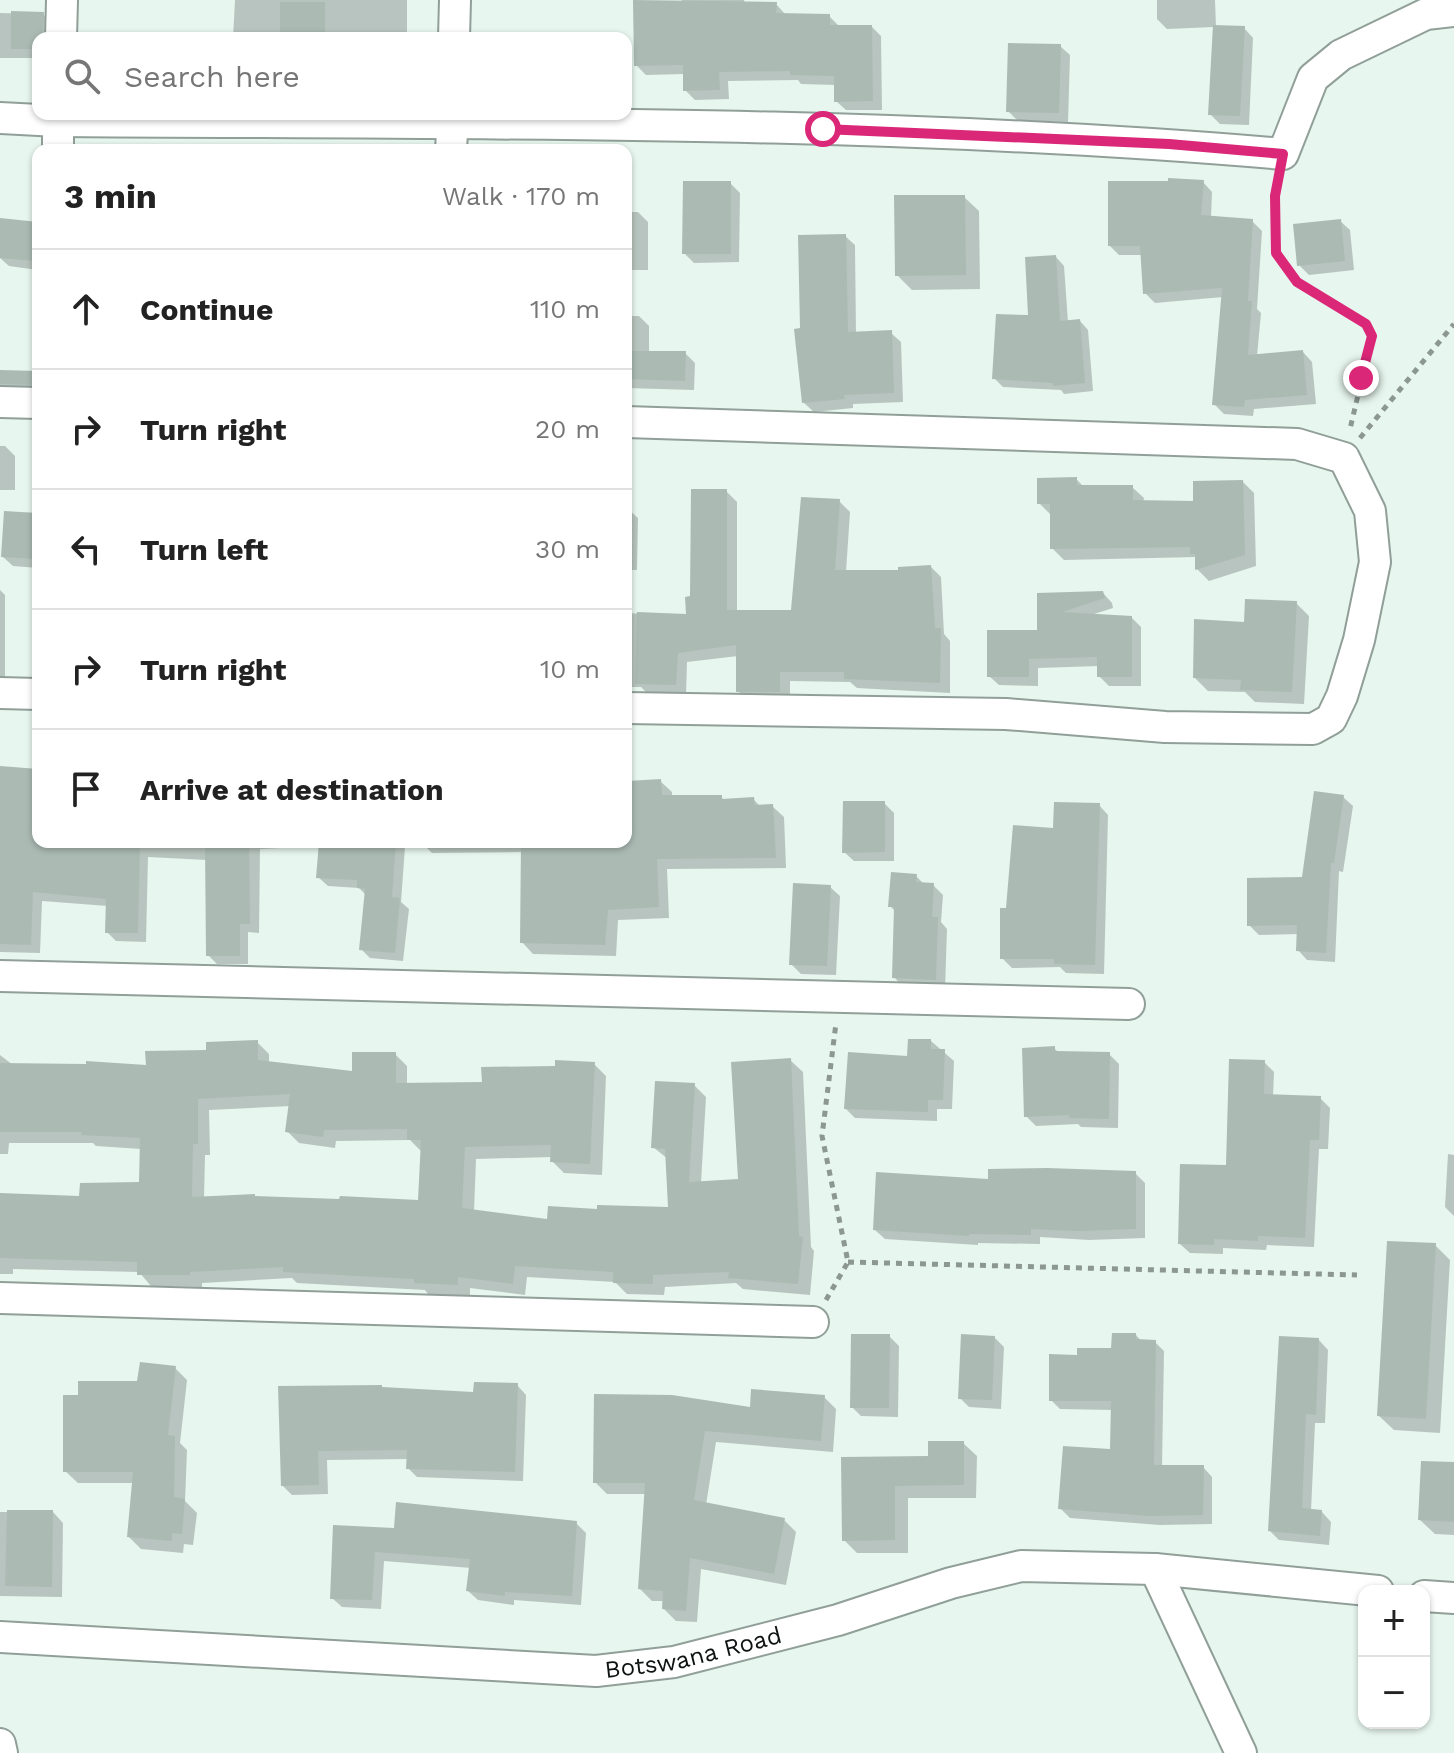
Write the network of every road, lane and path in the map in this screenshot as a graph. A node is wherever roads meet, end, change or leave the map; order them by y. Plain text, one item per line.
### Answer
1 (62, 0) edge
2 (455, 0) edge
3 (1454, 11) edge
4 (61, 32) edge
5 (454, 32) edge
6 (0, 118) edge
7 (58, 128) edge
8 (452, 129) edge
9 (1283, 154) junction
10 (1454, 324) edge
11 (0, 402) edge
12 (32, 403) edge
13 (632, 422) edge
14 (1344, 458) junction
15 (0, 693) edge
16 (32, 694) edge
17 (632, 708) edge
18 (0, 976) edge
19 (838, 998) junction
20 (1129, 1004) dead end
21 (848, 1262) junction
22 (1357, 1275) dead end
23 (0, 1298) edge
24 (813, 1322) joint
25 (1155, 1569) junction
26 (1358, 1589) edge
27 (1430, 1596) edge
28 (1454, 1598) edge
29 (0, 1637) edge
30 (0, 1744) edge
31 (2, 1753) edge
32 (1241, 1753) edge

1 - 4 street
2 - 5 street
3 - 9 street
6 - 7 street
7 - 8 street
8 - 9 street
9 - 14 path
10 - 14 path
11 - 12 street
13 - 14 street
14 - 17 street
15 - 16 street
18 - 19 street
19 - 20 street
19 - 21 path
21 - 22 path
21 - 24 path
23 - 24 street
25 - 26 street, Botswana Road
25 - 29 street, Botswana Road
25 - 32 street
27 - 28 street
30 - 31 street

